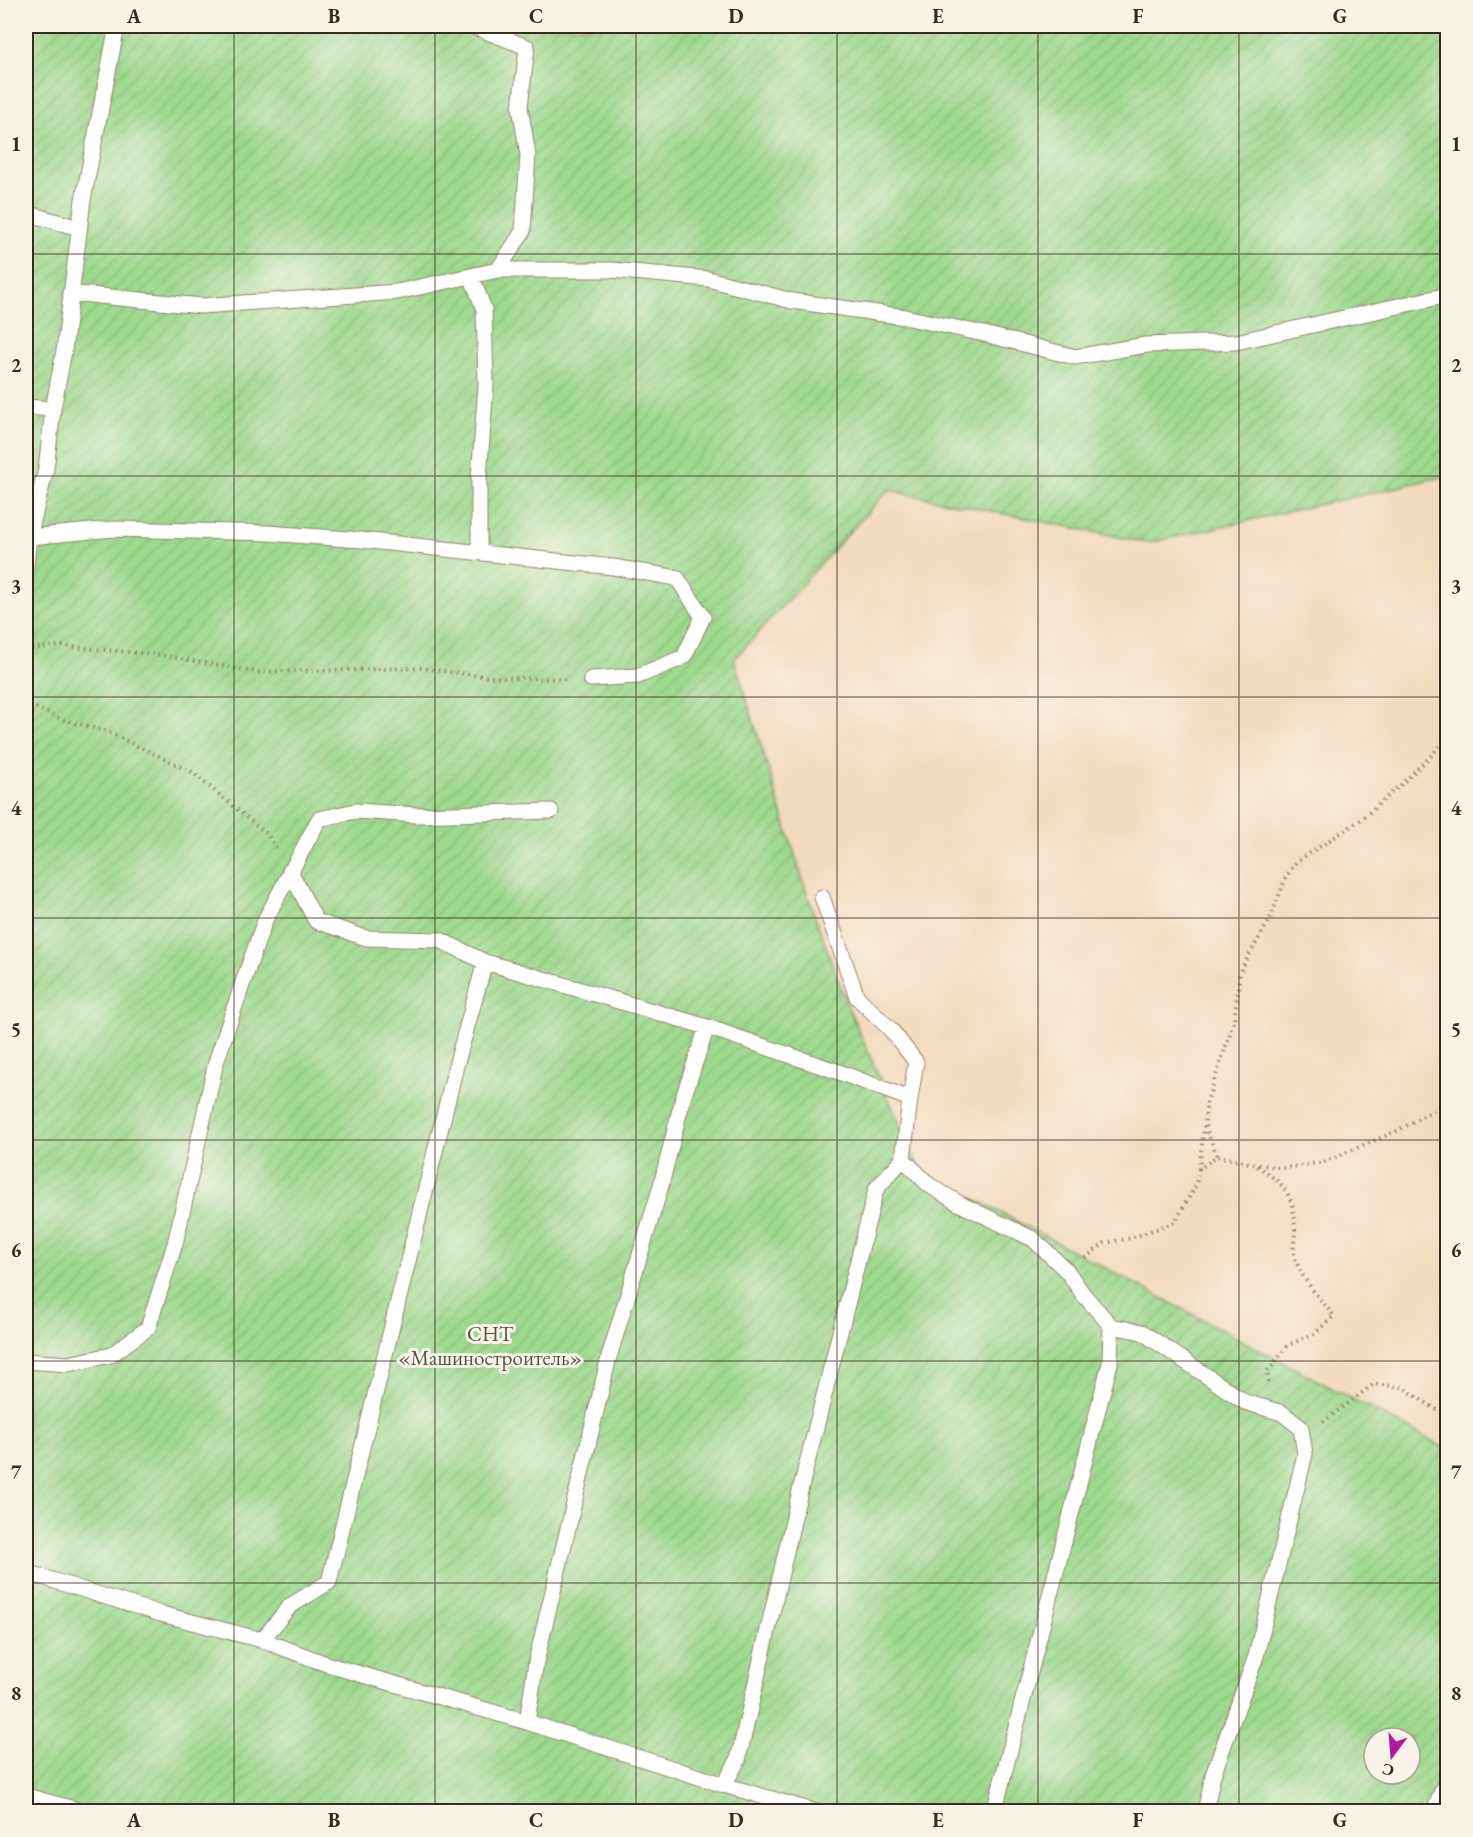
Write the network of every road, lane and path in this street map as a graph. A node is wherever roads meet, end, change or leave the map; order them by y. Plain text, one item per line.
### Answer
1 (117, 26) edge
2 (472, 26) edge
3 (26, 213) edge
4 (79, 228) junction
5 (498, 270) junction
6 (471, 276) junction
7 (70, 293) junction
8 (1448, 295) edge
9 (26, 407) edge
10 (52, 408) junction
11 (29, 537) junction
12 (479, 552) junction
13 (26, 565) edge
14 (26, 649) edge
15 (591, 679) joint
16 (26, 701) edge
17 (1448, 736) edge
18 (551, 811) dead end
19 (290, 871) junction
20 (822, 897) dead end
21 (485, 962) junction
22 (707, 1027) junction
23 (910, 1099) junction
24 (1448, 1102) edge
25 (1204, 1125) junction
26 (1217, 1156) junction
27 (903, 1159) junction
28 (1254, 1164) junction
29 (1199, 1168) junction
30 (1067, 1271) junction
31 (1111, 1326) junction
32 (26, 1361) edge
33 (1282, 1413) junction
34 (1448, 1417) edge
35 (1301, 1428) junction
36 (26, 1572) edge
37 (262, 1640) junction
38 (527, 1722) junction
39 (1448, 1775) edge
40 (724, 1785) junction
41 (26, 1796) edge
42 (85, 1812) edge
43 (816, 1812) edge
44 (994, 1812) edge
45 (1205, 1812) edge
46 (1434, 1812) edge

1 - 4 lane
2 - 5 lane
3 - 4 lane
4 - 7 lane
5 - 6 lane
5 - 8 lane
6 - 7 lane
6 - 12 lane
7 - 10 lane
9 - 10 lane
10 - 11 lane
11 - 12 lane
11 - 13 lane
12 - 15 lane
14 - 15 path
16 - 19 path
17 - 25 path
18 - 19 lane
19 - 21 lane
19 - 32 lane
20 - 23 lane
21 - 22 lane
21 - 37 lane
22 - 23 lane
22 - 38 lane
23 - 27 lane
24 - 28 path
25 - 26 path
25 - 29 path
26 - 28 path
26 - 29 path
27 - 30 lane
27 - 40 lane
28 - 33 path
29 - 30 path
30 - 31 lane
31 - 33 lane
31 - 44 lane
33 - 35 lane
34 - 35 path
35 - 45 lane
36 - 37 lane
37 - 38 lane
38 - 40 lane
39 - 46 lane
40 - 43 lane
41 - 42 lane

